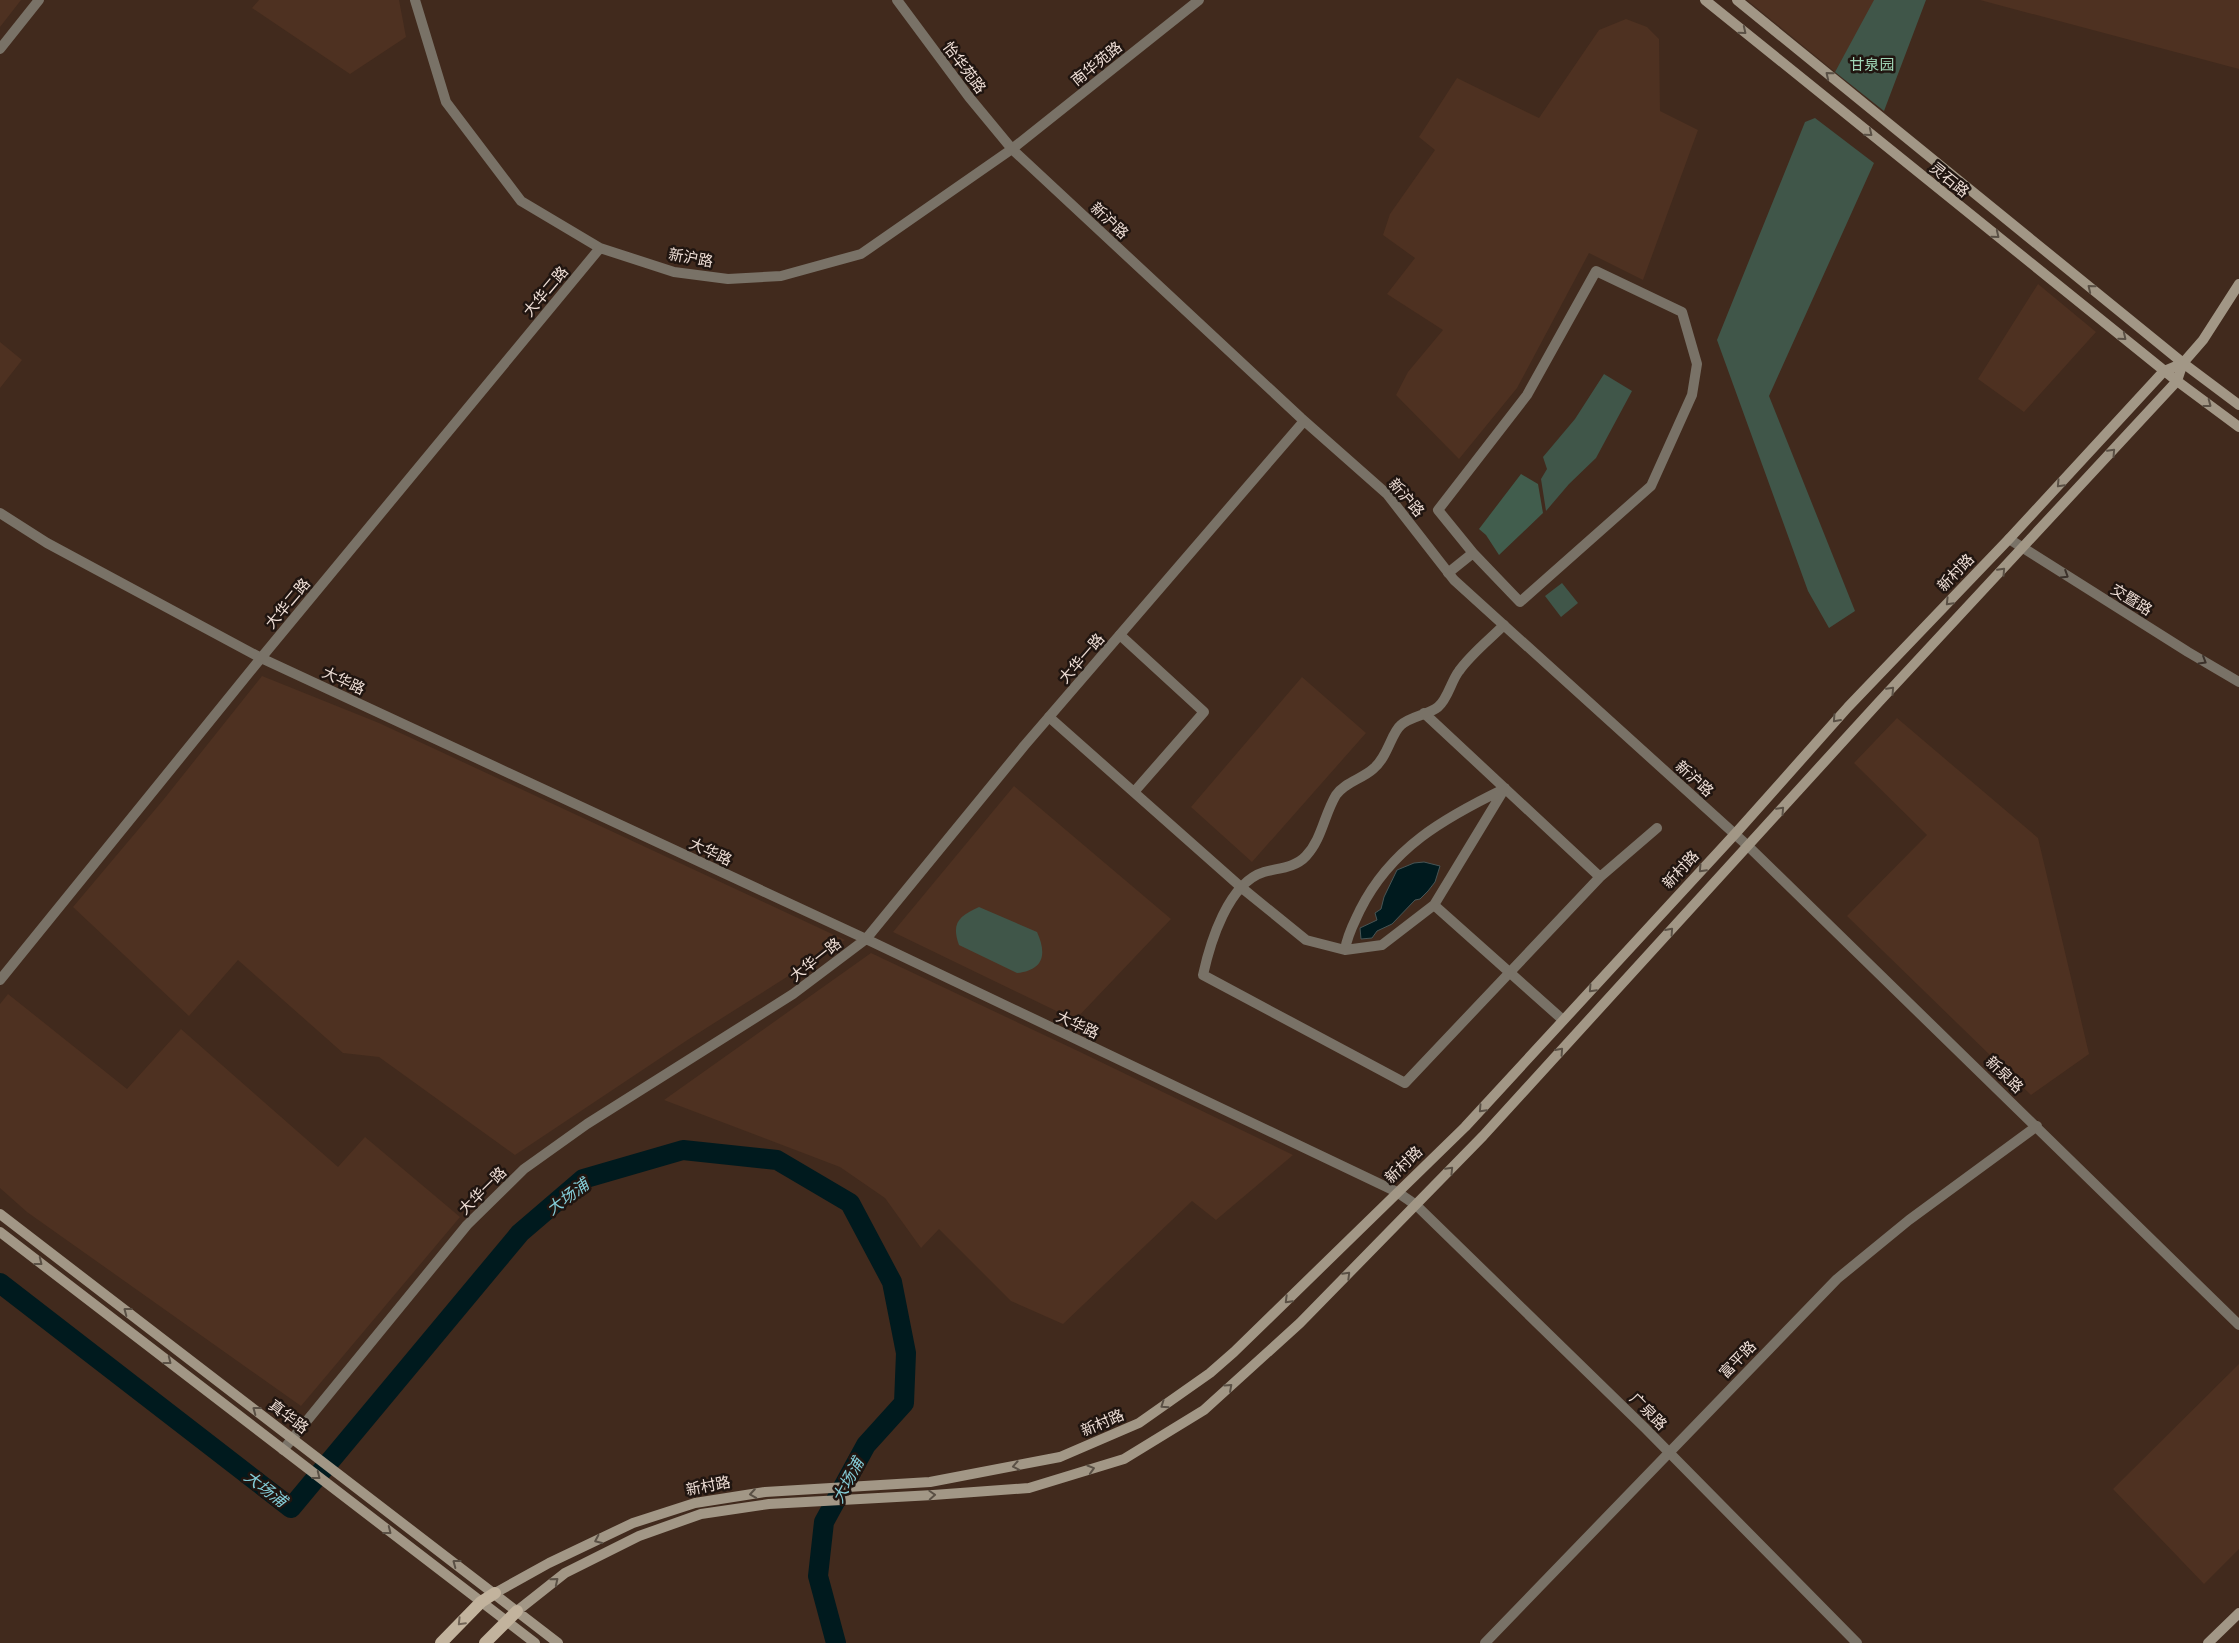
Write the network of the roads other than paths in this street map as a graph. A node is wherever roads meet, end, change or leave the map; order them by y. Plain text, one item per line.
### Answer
1 (39, 0) edge
2 (415, 0) edge
3 (897, 0) edge
4 (1199, 0) edge
5 (1705, 0) edge
6 (1737, 0) edge
7 (0, 49) edge
8 (1012, 149) junction
9 (600, 248) junction
10 (2239, 284) edge
11 (2183, 363) junction
12 (2164, 371) junction
13 (2177, 381) junction
14 (2239, 404) edge
15 (1304, 421) junction
16 (2239, 427) edge
17 (0, 513) edge
18 (2010, 539) junction
19 (2023, 548) junction
20 (1474, 553) junction
21 (1448, 573) junction
22 (1504, 625) junction
23 (1120, 636) junction
24 (261, 658) junction
25 (2239, 682) edge
26 (1424, 713) junction
27 (1050, 717) junction
28 (1505, 788) junction
29 (1134, 792) junction
30 (1658, 828) dead end
31 (1735, 834) junction
32 (1748, 846) junction
33 (1600, 877) junction
34 (1242, 888) junction
35 (1434, 905) junction
36 (866, 939) junction
37 (1345, 950) junction
38 (1510, 973) junction
39 (0, 980) edge
40 (1562, 1020) junction
41 (2037, 1126) junction
42 (1397, 1192) junction
43 (1416, 1205) junction
44 (0, 1214) edge
45 (0, 1232) edge
46 (2239, 1325) edge
47 (294, 1439) junction
48 (284, 1450) junction
49 (1668, 1452) junction
50 (495, 1592) junction
51 (481, 1602) junction
52 (517, 1611) junction
53 (2239, 1613) edge
54 (506, 1620) junction
55 (441, 1643) edge
56 (485, 1643) edge
57 (535, 1643) edge
58 (558, 1643) edge
59 (1485, 1643) edge
60 (1857, 1643) edge
61 (2208, 1643) edge

1 - 7 street
2 - 9 street, 新沪路
3 - 8 street, 怡华苑路
4 - 8 street, 南华苑路
5 -> 12 main road, 灵石路
11 -> 6 main road, 灵石路
8 - 9 street, 新沪路
8 - 15 street, 新沪路
9 - 24 street, 大华二路
10 - 11 main road, 新村路
11 - 12 main road, 新村路
11 - 13 main road, 新村路
11 - 14 main road, 灵石路
12 - 13 main road, 灵石路
12 -> 18 main road, 新村路
13 -> 16 main road, 灵石路
19 -> 13 main road, 新村路
15 - 21 street, 新沪路
15 - 23 street, 大华一路
17 - 24 street, 大华路
18 - 19 street, 交暨路
18 -> 31 main road, 新村路
19 -> 25 street, 交暨路
32 -> 19 main road, 新村路
20 - 20 street
20 - 21 street
21 - 22 street, 新沪路
22 - 26 street
22 - 31 street, 新沪路
23 - 27 street, 大华一路
23 - 29 street
24 - 36 street, 大华路
24 - 39 street, 大华二路
26 - 28 street
26 - 34 street
27 - 29 street
27 - 36 street, 大华一路
28 - 33 street
28 - 35 street
28 - 37 street
29 - 34 street
30 - 33 street
31 - 32 street, 新沪路
31 -> 40 main road, 新村路
32 - 41 street, 新泉路
43 -> 32 main road, 新村路
33 - 38 street
34 - 37 street
34 - 38 street
35 - 37 street
35 - 38 street
36 - 42 street, 大华路
36 - 47 street, 大华一路
38 - 40 street
40 -> 42 main road, 新村路
41 - 46 street, 新泉路
41 - 49 street, 富平路
42 - 43 street, 大华路
42 -> 50 main road, 新村路
43 - 49 street, 广泉路
52 -> 43 main road, 新村路
47 -> 44 main road, 真华路
45 -> 48 main road, 真华路
47 - 48 street, 大华一路
50 -> 47 main road, 真华路
48 -> 51 main road, 真华路
49 - 59 street, 富平路
49 - 60 street, 广泉路
50 - 51 main road, 新村路
50 - 52 main road, 真华路
51 - 54 main road, 真华路
51 -> 55 main road, 新村路
52 - 54 main road, 新村路
52 - 58 main road, 真华路
53 - 61 main road
54 - 56 main road, 新村路
54 - 57 main road, 真华路

